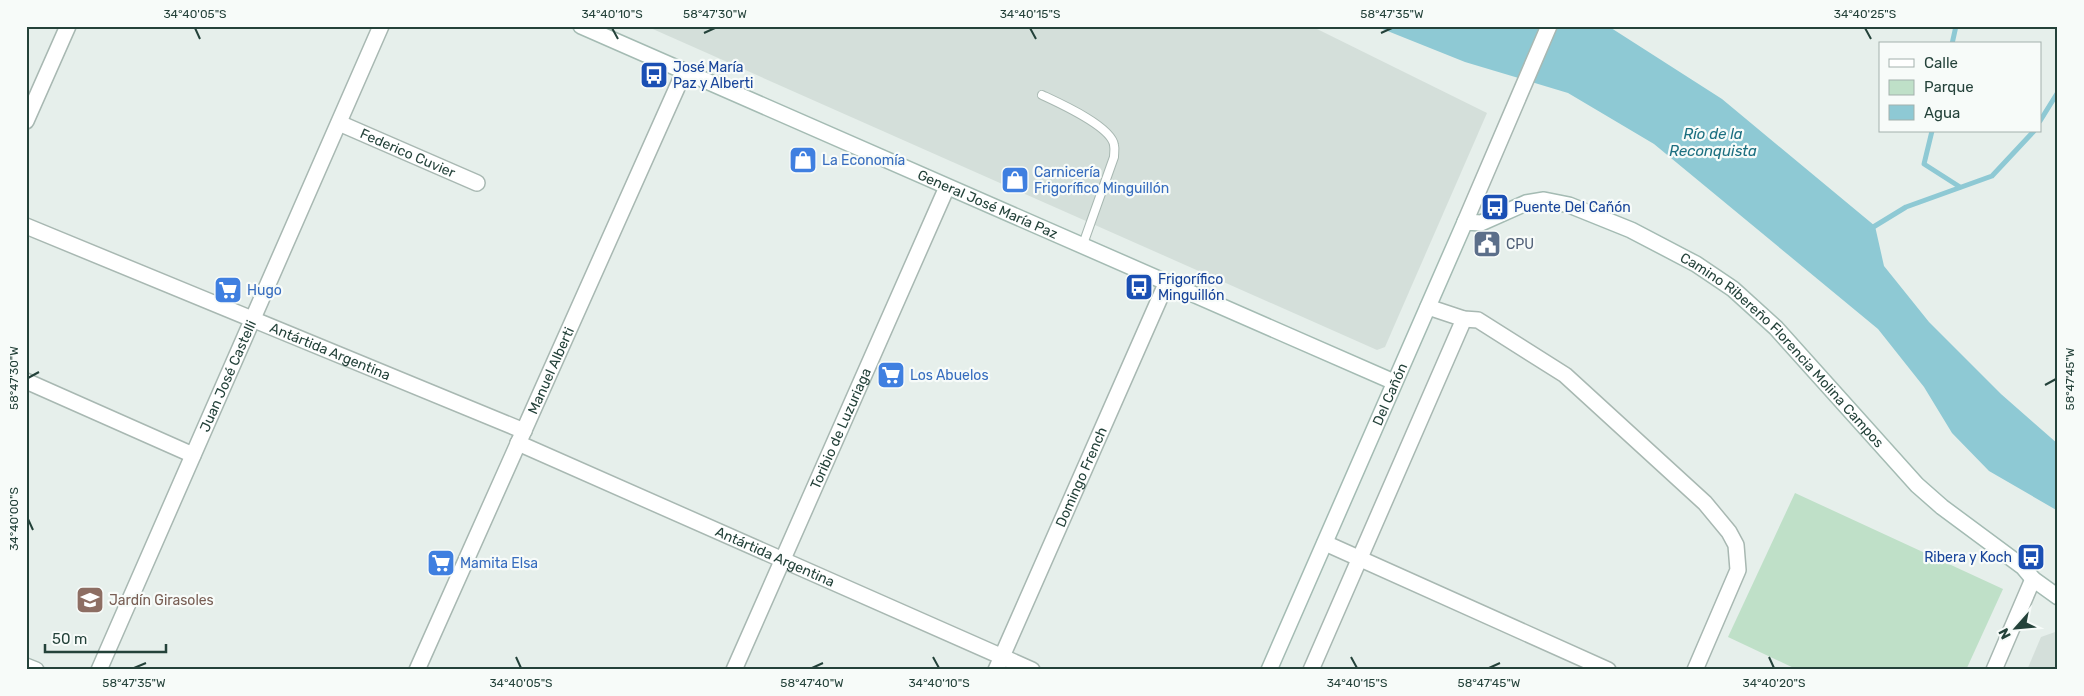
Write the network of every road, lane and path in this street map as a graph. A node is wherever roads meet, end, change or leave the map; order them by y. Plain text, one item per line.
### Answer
1 (68, 26) edge
2 (381, 26) edge
3 (581, 26) edge
4 (1549, 26) edge
5 (684, 72) junction
6 (1042, 95) dead end
7 (26, 121) edge
8 (339, 122) junction
9 (477, 183) dead end
10 (946, 187) junction
11 (1465, 222) junction
12 (26, 226) edge
13 (1082, 247) junction
14 (1166, 284) junction
15 (1428, 307) junction
16 (1464, 319) junction
17 (252, 321) junction
18 (26, 381) edge
19 (1394, 382) junction
20 (521, 437) junction
21 (193, 455) junction
22 (1325, 543) junction
23 (1360, 558) junction
24 (783, 560) junction
25 (2033, 579) junction
26 (2058, 597) edge
27 (999, 663) edge
28 (26, 666) edge
29 (36, 670) edge
30 (99, 670) edge
31 (417, 670) edge
32 (734, 670) edge
33 (1032, 670) edge
34 (1269, 670) edge
35 (1310, 670) edge
36 (1608, 670) edge
37 (1695, 670) edge
38 (1994, 670) edge

1 - 7 street
2 - 8 street, Juan José Castelli
3 - 5 street, General José María Paz
4 - 11 street, Del Cañón
5 - 10 street, General José María Paz
5 - 20 street, Manuel Alberti
6 - 13 lane
8 - 9 street, Federico Cuvier
8 - 17 street, Juan José Castelli
10 - 13 street, General José María Paz
10 - 24 street, Toribio de Luzuriaga
11 - 15 street, Del Cañón
11 - 25 street, Camino Ribereño Florencia Molina Campos
12 - 17 street, Antártida Argentina
13 - 14 street, General José María Paz
14 - 19 street, General José María Paz
14 - 27 street, Domingo French
15 - 16 street
15 - 19 street, Del Cañón
16 - 23 street
16 - 37 street
17 - 20 street, Antártida Argentina
17 - 21 street, Juan José Castelli
18 - 21 street
19 - 22 street, Del Cañón
20 - 24 street, Antártida Argentina
20 - 31 street, Manuel Alberti
21 - 30 street, Juan José Castelli
22 - 23 street
22 - 34 street, Del Cañón
23 - 35 street
23 - 36 street
24 - 27 street, Antártida Argentina
24 - 32 street, Toribio de Luzuriaga
25 - 26 street, Camino Ribereño Florencia Molina Campos
25 - 38 street
27 - 33 street, Antártida Argentina
28 - 29 street

